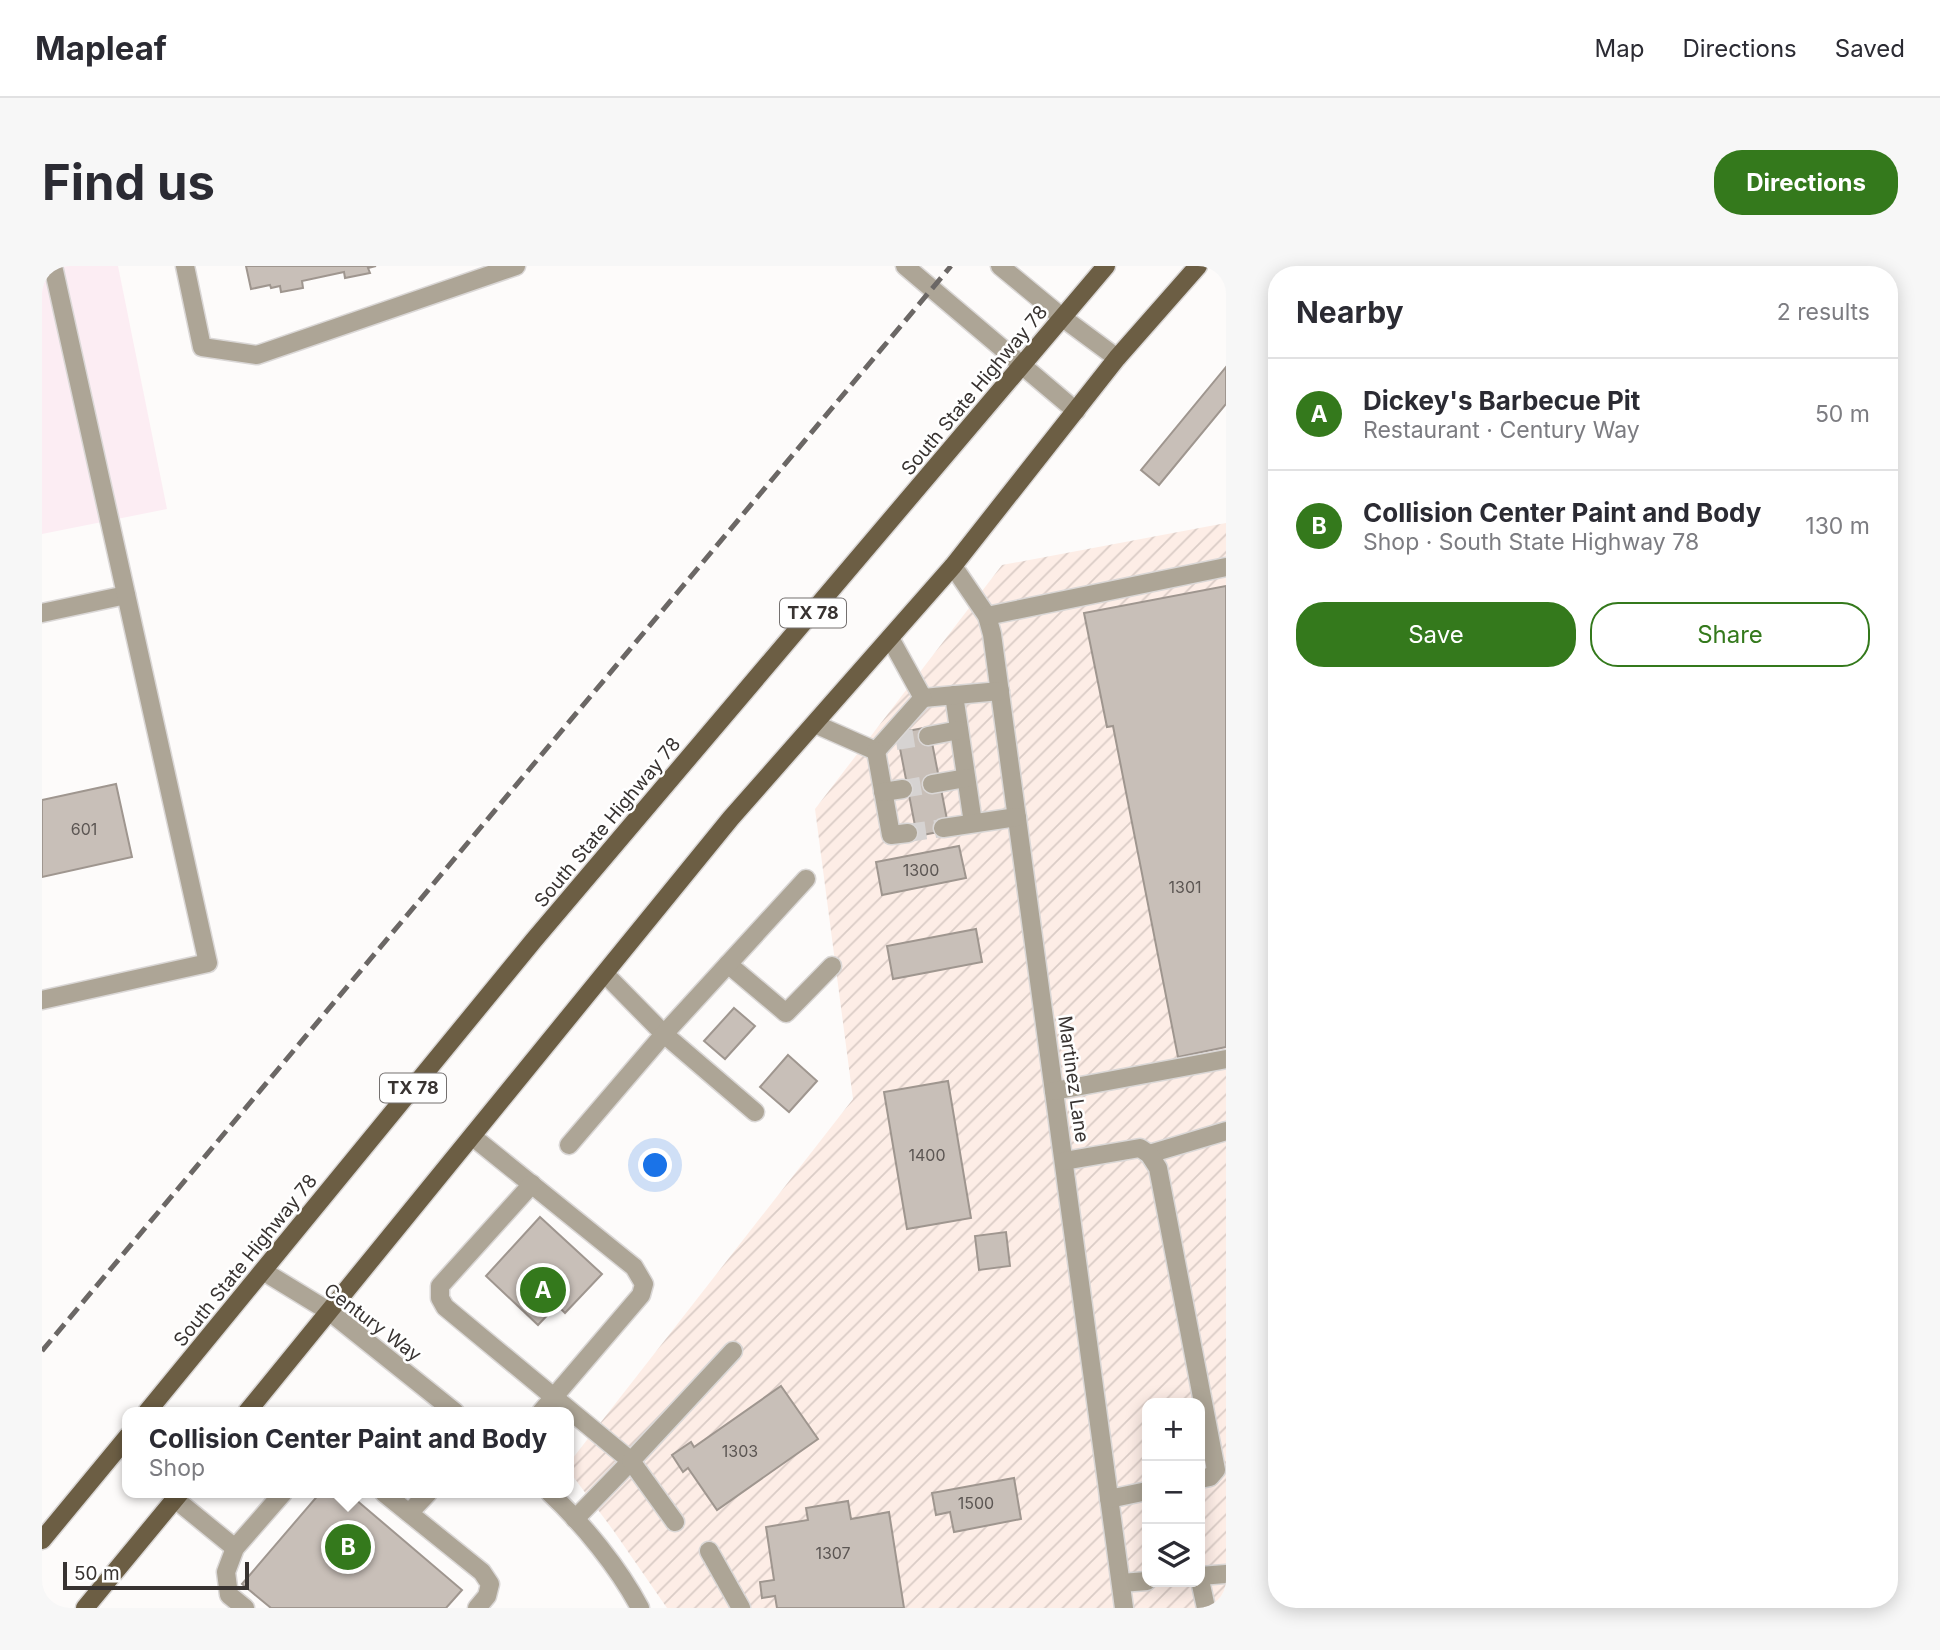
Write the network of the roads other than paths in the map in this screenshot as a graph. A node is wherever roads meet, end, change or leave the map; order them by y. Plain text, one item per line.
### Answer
1 (53, 266) edge
2 (185, 266) edge
3 (516, 266) edge
4 (905, 266) edge
5 (1000, 266) edge
6 (1106, 266) edge
7 (1198, 266) edge
8 (1062, 318) junction
9 (1117, 358) junction
10 (1021, 365) junction
11 (1076, 411) junction
12 (953, 566) junction
13 (1226, 568) edge
14 (126, 594) junction
15 (42, 613) edge
16 (987, 615) junction
17 (890, 638) junction
18 (1000, 691) junction
19 (954, 695) junction
20 (923, 698) junction
21 (815, 724) junction
22 (959, 730) junction
23 (928, 736) tunnel mouth
24 (886, 745) junction
25 (966, 778) junction
26 (932, 784) tunnel mouth
27 (903, 789) tunnel mouth
28 (883, 792) junction
29 (1017, 817) junction
30 (973, 823) junction
31 (943, 828) tunnel mouth
32 (908, 833) dead end
33 (806, 879) dead end
34 (728, 964) junction
35 (832, 966) dead end
36 (605, 974) junction
37 (42, 1000) edge
38 (664, 1034) junction
39 (1226, 1059) edge
40 (1054, 1091) junction
41 (755, 1112) dead end
42 (1226, 1131) edge
43 (473, 1137) junction
44 (569, 1145) dead end
45 (1149, 1154) junction
46 (1064, 1161) junction
47 (532, 1184) junction
48 (262, 1271) junction
49 (330, 1312) junction
50 (733, 1351) dead end
51 (554, 1398) junction
52 (151, 1407) edge
53 (251, 1407) edge
54 (448, 1407) edge
55 (546, 1407) edge
56 (565, 1407) edge
57 (574, 1414) edge
58 (122, 1443) edge
59 (631, 1461) junction
60 (1212, 1477) edge
61 (1142, 1491) edge
62 (176, 1498) edge
63 (180, 1498) edge
64 (279, 1498) edge
65 (390, 1498) edge
66 (423, 1498) edge
67 (555, 1498) edge
68 (1109, 1499) junction
69 (409, 1513) junction
70 (575, 1519) junction
71 (675, 1522) dead end
72 (42, 1540) edge
73 (235, 1548) junction
74 (709, 1551) dead end
75 (1226, 1574) edge
76 (1205, 1577) edge
77 (1142, 1581) edge
78 (1121, 1583) junction
79 (1202, 1587) edge
80 (85, 1608) edge
81 (244, 1608) edge
82 (477, 1608) edge
83 (640, 1608) edge
84 (741, 1608) edge
85 (1124, 1608) edge
86 (1206, 1608) edge

1 - 14 street
2 - 3 street
4 - 10 street
5 - 8 street
6 - 8 main road, South State Highway 78 / TX 78
7 - 9 main road
8 - 9 street
8 - 10 main road, South State Highway 78 / TX 78
9 - 11 main road
10 - 11 street
10 - 48 main road, South State Highway 78 / TX 78
11 - 12 main road
12 - 16 street, Martinez Lane
12 - 17 main road
13 - 16 street
14 - 15 street
14 - 37 street
16 - 18 street, Martinez Lane
17 - 20 street
17 - 21 main road
18 - 19 street
18 - 29 street, Martinez Lane
19 - 20 street
19 - 22 street
20 - 24 street
21 - 24 street
21 - 36 main road
22 - 23 street
22 - 25 street
24 - 28 street
25 - 26 street
25 - 30 street
27 - 28 street
28 - 32 street
29 - 30 street
29 - 40 street, Martinez Lane
30 - 31 street
33 - 34 street
34 - 35 street
34 - 38 street
36 - 38 street
36 - 43 main road
38 - 41 street
38 - 44 street
39 - 40 street
40 - 46 street, Martinez Lane
42 - 45 street
43 - 47 street
43 - 49 main road
45 - 46 street
45 - 60 street
46 - 68 street, Martinez Lane
47 - 51 street
47 - 51 street
48 - 49 street, Century Way
48 - 52 main road, South State Highway 78 / TX 78
49 - 53 main road
49 - 54 street, Century Way
50 - 59 street
51 - 55 street
51 - 56 street
57 - 59 street
58 - 72 main road
59 - 70 street
59 - 71 street
61 - 68 street
62 - 80 main road
63 - 73 street
64 - 73 street
65 - 69 street
66 - 69 street
67 - 70 street
68 - 78 street, Martinez Lane
69 - 82 street
70 - 83 street
73 - 81 street
74 - 84 street
75 - 76 street
77 - 78 street
78 - 85 street, Martinez Lane
79 - 86 street

